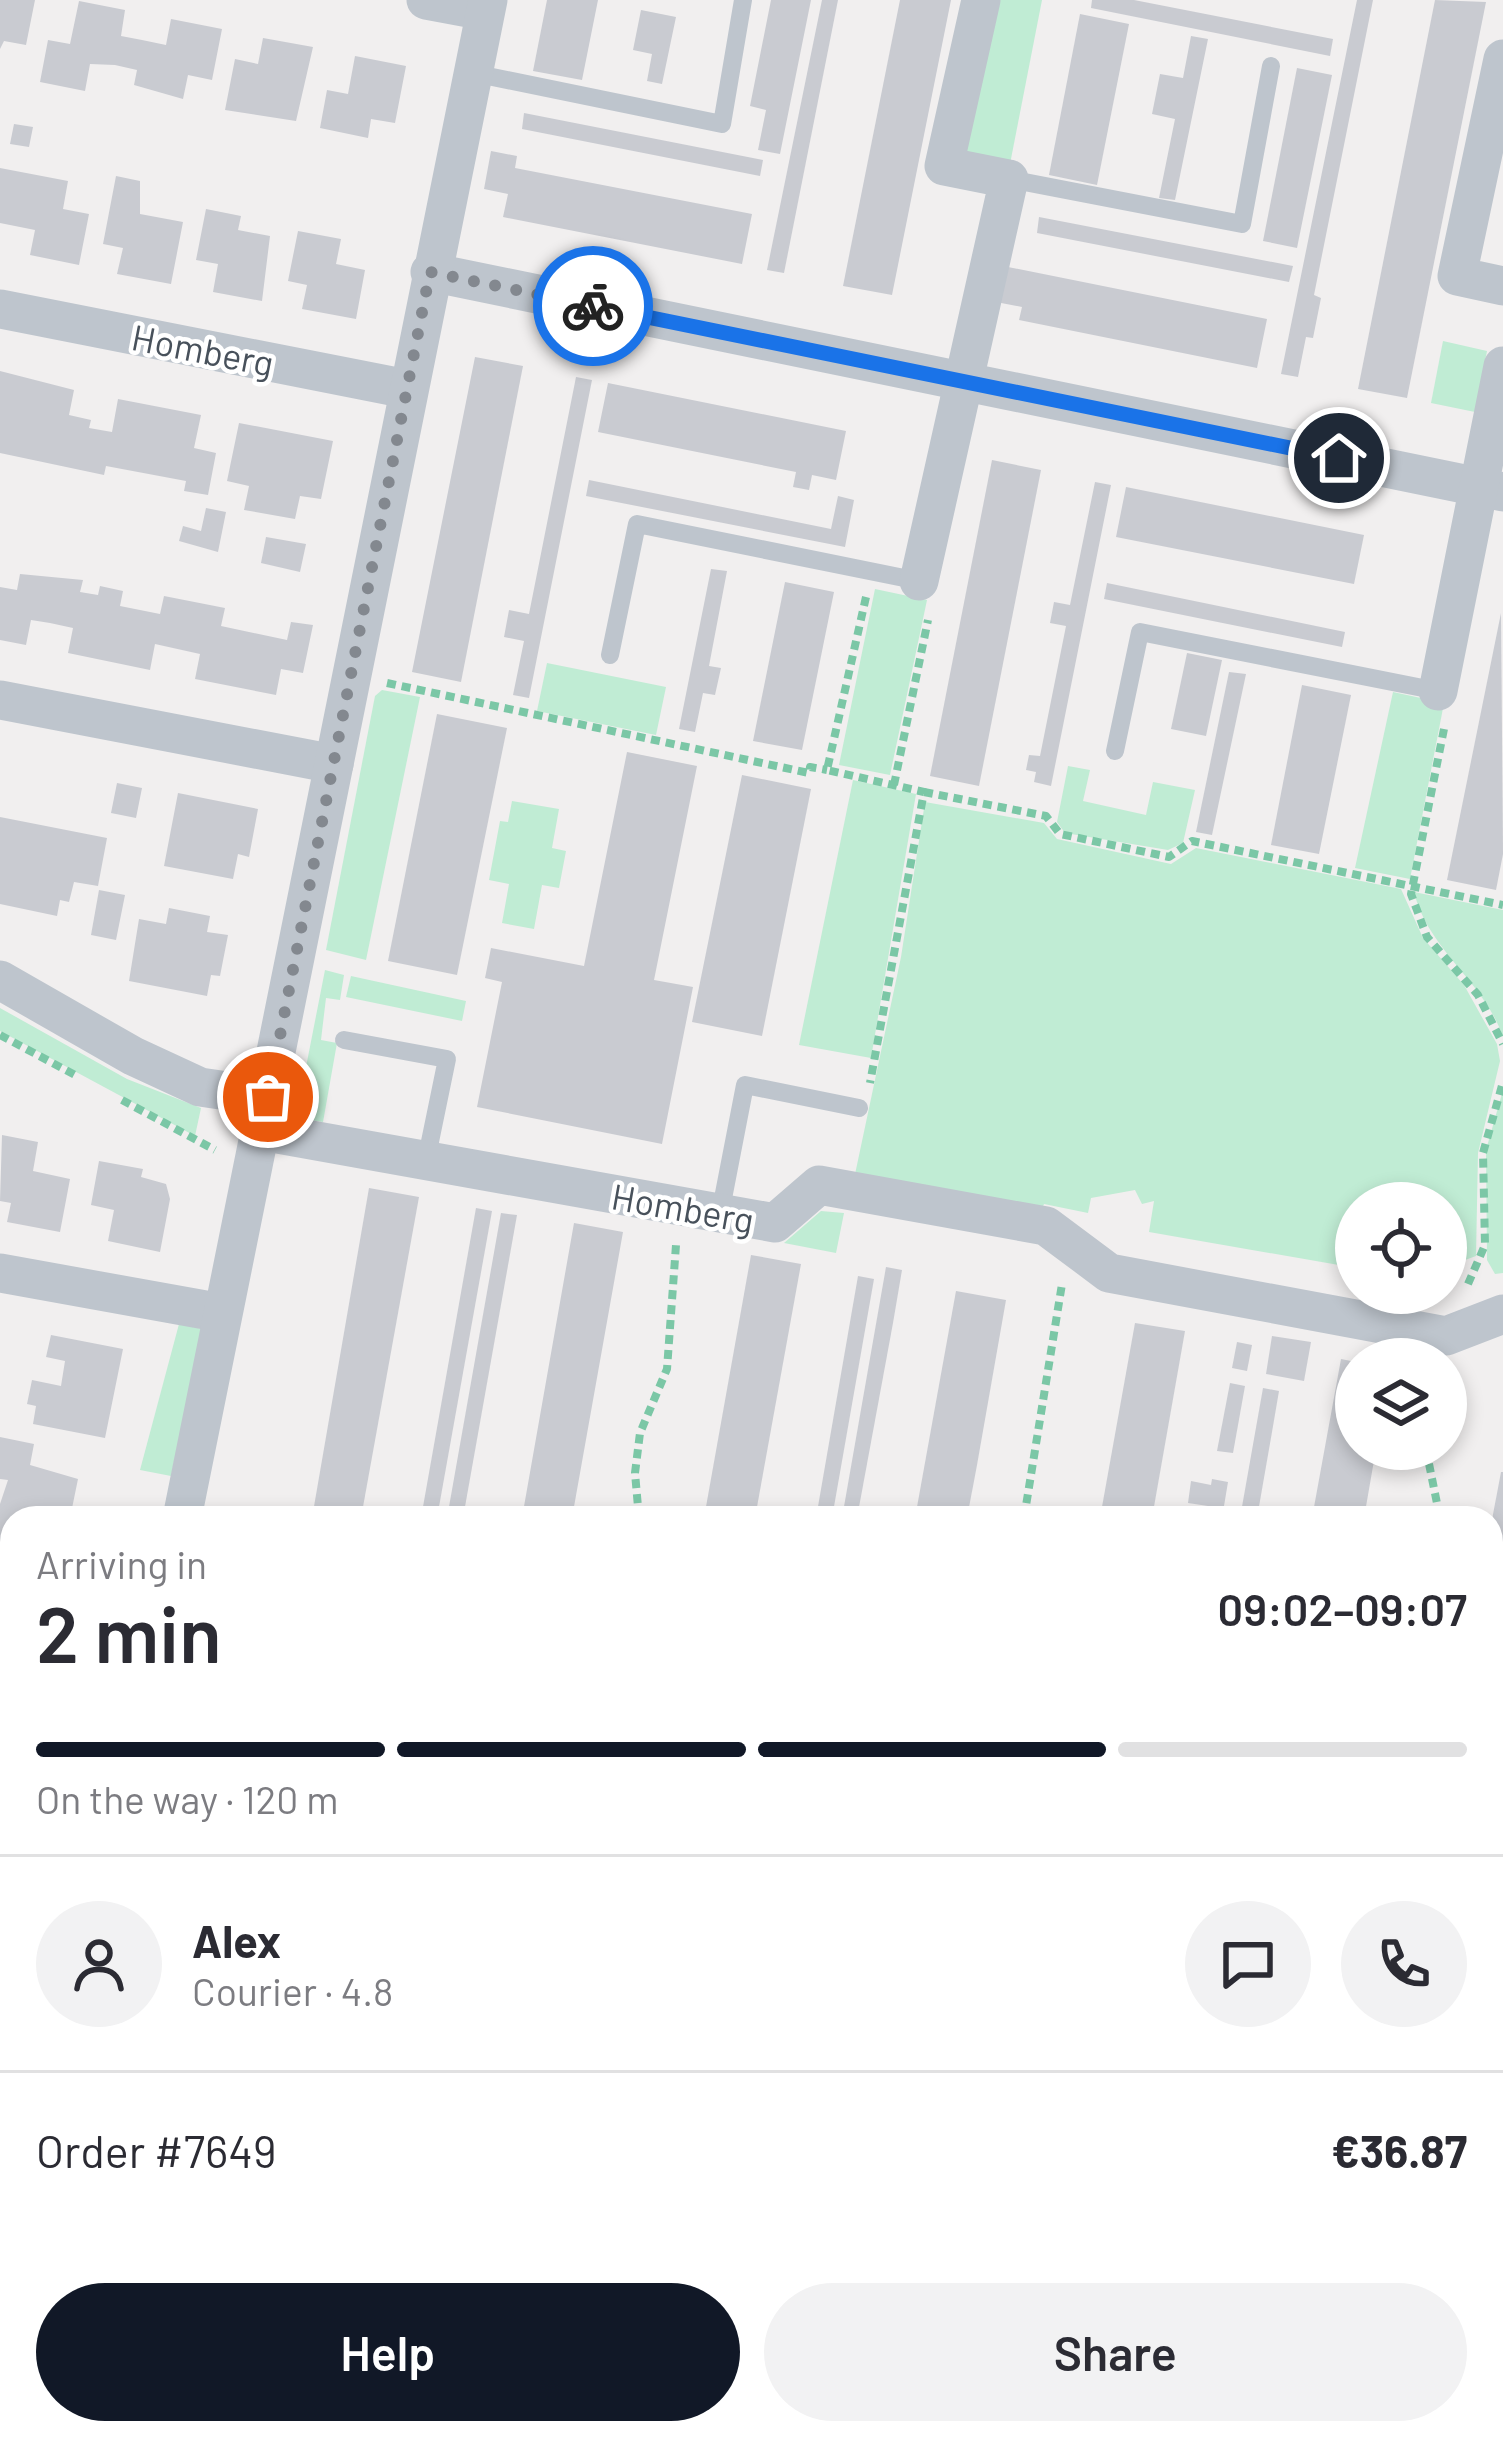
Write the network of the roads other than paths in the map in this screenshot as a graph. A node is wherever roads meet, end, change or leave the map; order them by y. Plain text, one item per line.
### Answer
1 (426, 0) edge
2 (743, 0) edge
3 (982, 0) edge
4 (487, 6) edge
5 (1503, 59) edge
6 (1271, 66) dead end
7 (472, 73) junction
8 (1009, 179) junction
9 (430, 272) junction
10 (1503, 286) edge
11 (0, 309) edge
12 (1503, 366) edge
13 (963, 382) junction
14 (407, 388) junction
15 (1491, 489) edge
16 (919, 581) joint
17 (610, 655) dead end
18 (1438, 691) joint
19 (0, 700) edge
20 (1115, 752) dead end
21 (334, 764) junction
22 (0, 980) edge
23 (344, 1040) dead end
24 (859, 1108) dead end
25 (264, 1114) junction
26 (427, 1161) junction
27 (702, 1211) junction
28 (0, 1273) edge
29 (222, 1313) junction
30 (1503, 1314) edge
31 (184, 1506) edge

1 - 4 street
2 - 7 lane
3 - 8 street
4 - 7 street
5 - 10 street
6 - 8 lane
7 - 9 street
8 - 13 street
9 - 13 street
9 - 14 street
11 - 14 street, Homberg
12 - 15 street
13 - 15 street
13 - 16 street
14 - 21 street
15 - 18 street
16 - 17 lane
18 - 20 lane
19 - 21 street
21 - 25 street
22 - 25 street, Homberg
23 - 26 lane
24 - 27 lane
25 - 26 street, Homberg
25 - 29 street
26 - 27 street, Homberg
27 - 30 street, Homberg
28 - 29 street
29 - 31 street

